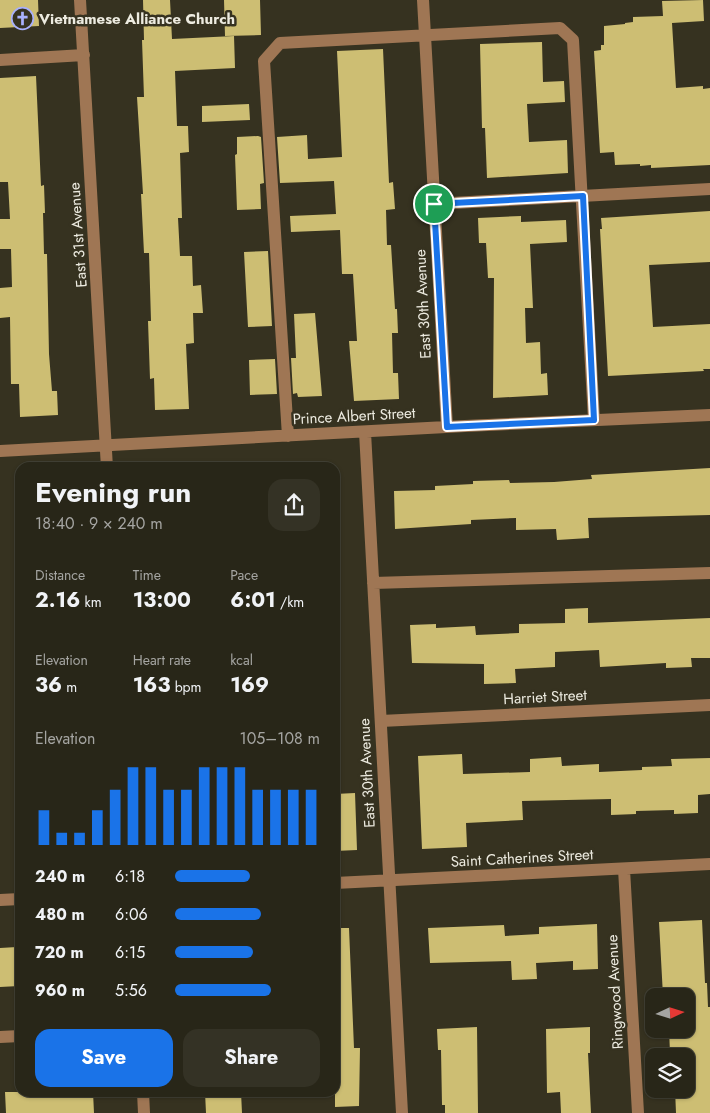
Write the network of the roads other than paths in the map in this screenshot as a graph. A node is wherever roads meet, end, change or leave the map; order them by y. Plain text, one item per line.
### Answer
1 (80, 0) edge
2 (423, 0) edge
3 (425, 35) junction
4 (84, 55) junction
5 (0, 60) edge
6 (710, 189) edge
7 (583, 196) junction
8 (434, 204) junction
9 (710, 415) edge
10 (594, 420) junction
11 (447, 427) junction
12 (365, 432) junction
13 (288, 436) junction
14 (106, 447) junction
15 (0, 451) edge
16 (107, 462) edge
17 (710, 573) edge
18 (373, 583) junction
19 (710, 705) edge
20 (381, 722) junction
21 (710, 864) edge
22 (624, 869) junction
23 (389, 881) junction
24 (340, 883) edge
25 (15, 899) edge
26 (0, 900) edge
27 (15, 1036) edge
28 (0, 1037) edge
29 (143, 1097) edge
30 (144, 1113) edge
31 (402, 1113) edge
32 (638, 1113) edge

1 - 4 street, East 31st Avenue
2 - 3 street, East 30th Avenue
3 - 7 street
3 - 8 street, East 30th Avenue
3 - 13 street
4 - 5 street
4 - 14 street, East 31st Avenue
6 - 7 street
7 - 8 street
7 - 10 street
8 - 11 street, East 30th Avenue
9 - 10 street, Prince Albert Street
10 - 11 street, Prince Albert Street
11 - 12 street, Prince Albert Street
12 - 13 street, Prince Albert Street
12 - 18 street, East 30th Avenue
13 - 14 street, Prince Albert Street
14 - 15 street, Prince Albert Street
14 - 16 street, East 31st Avenue
17 - 18 street
18 - 20 street, East 30th Avenue
19 - 20 street, Harriet Street
20 - 23 street, East 30th Avenue
21 - 22 street, Saint Catherines Street
22 - 23 street, Saint Catherines Street
22 - 32 street, Ringwood Avenue
23 - 24 street, Saint Catherines Street
23 - 31 street, East 30th Avenue
25 - 26 street
27 - 28 street
29 - 30 street

